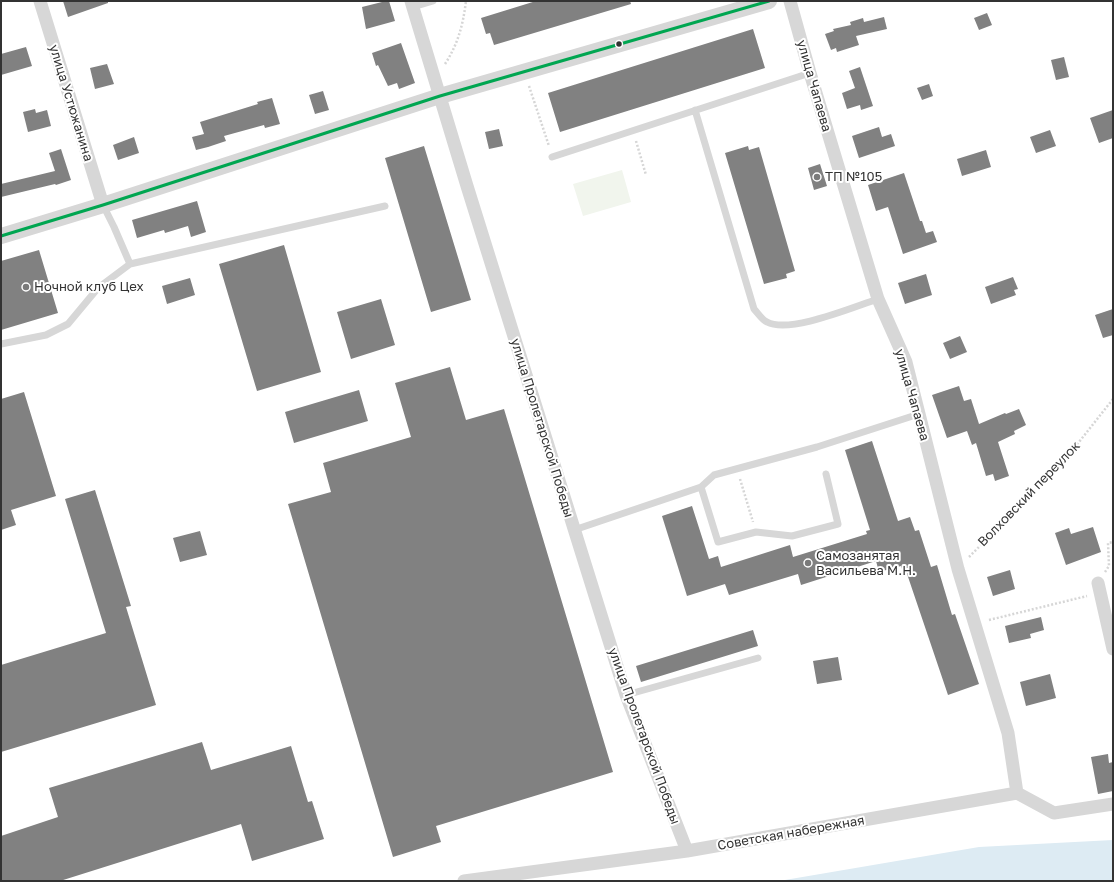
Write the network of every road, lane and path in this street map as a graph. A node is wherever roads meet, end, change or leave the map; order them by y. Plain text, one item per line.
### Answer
1 (40, 1) edge
2 (433, 1) edge
3 (466, 1) edge
4 (769, 1) edge
5 (790, 1) edge
6 (412, 4) edge
7 (741, 5) edge
8 (525, 72) junction
9 (810, 73) junction
10 (435, 81) junction
11 (440, 96) junction
12 (695, 110) junction
13 (633, 131) junction
14 (552, 157) joint
15 (646, 175) dead end
16 (103, 205) junction
17 (385, 206) dead end
18 (1, 236) edge
19 (130, 264) junction
20 (878, 299) junction
21 (1, 344) edge
22 (1113, 399) edge
23 (919, 414) junction
24 (737, 469) junction
25 (826, 474) dead end
26 (701, 487) junction
27 (574, 530) junction
28 (756, 532) junction
29 (1113, 542) edge
30 (958, 569) junction
31 (1099, 588) junction
32 (974, 623) junction
33 (1113, 650) edge
34 (758, 658) dead end
35 (626, 695) junction
36 (1017, 793) junction
37 (1113, 804) edge
38 (687, 851) junction
39 (464, 881) edge

1 - 16 street, улица Устюжанина
2 - 6 lane
3 - 10 path
4 - 7 street
5 - 9 street, улица Чапаева
6 - 10 street, улица Пролетарской Победы
7 - 8 street
8 - 11 street
8 - 14 path
9 - 12 lane
9 - 20 street, улица Чапаева
10 - 11 street, улица Пролетарской Победы
11 - 16 street
11 - 27 street, улица Пролетарской Победы
12 - 13 lane
12 - 20 lane
13 - 14 lane
13 - 15 path
16 - 18 street
16 - 19 lane
17 - 19 lane
19 - 21 lane
20 - 23 street, улица Чапаева
22 - 30 path, Волховский переулок
23 - 24 lane
23 - 30 street, улица Чапаева
24 - 26 lane
24 - 28 path
25 - 28 lane
26 - 27 lane
26 - 28 lane
27 - 35 street, улица Пролетарской Победы
29 - 31 path
30 - 32 street, улица Чапаева
31 - 32 path
31 - 33 street
32 - 36 street, улица Чапаева
34 - 35 lane
35 - 38 street, улица Пролетарской Победы
36 - 37 street
36 - 38 street, Советская набережная
38 - 39 street, Советская набережная

